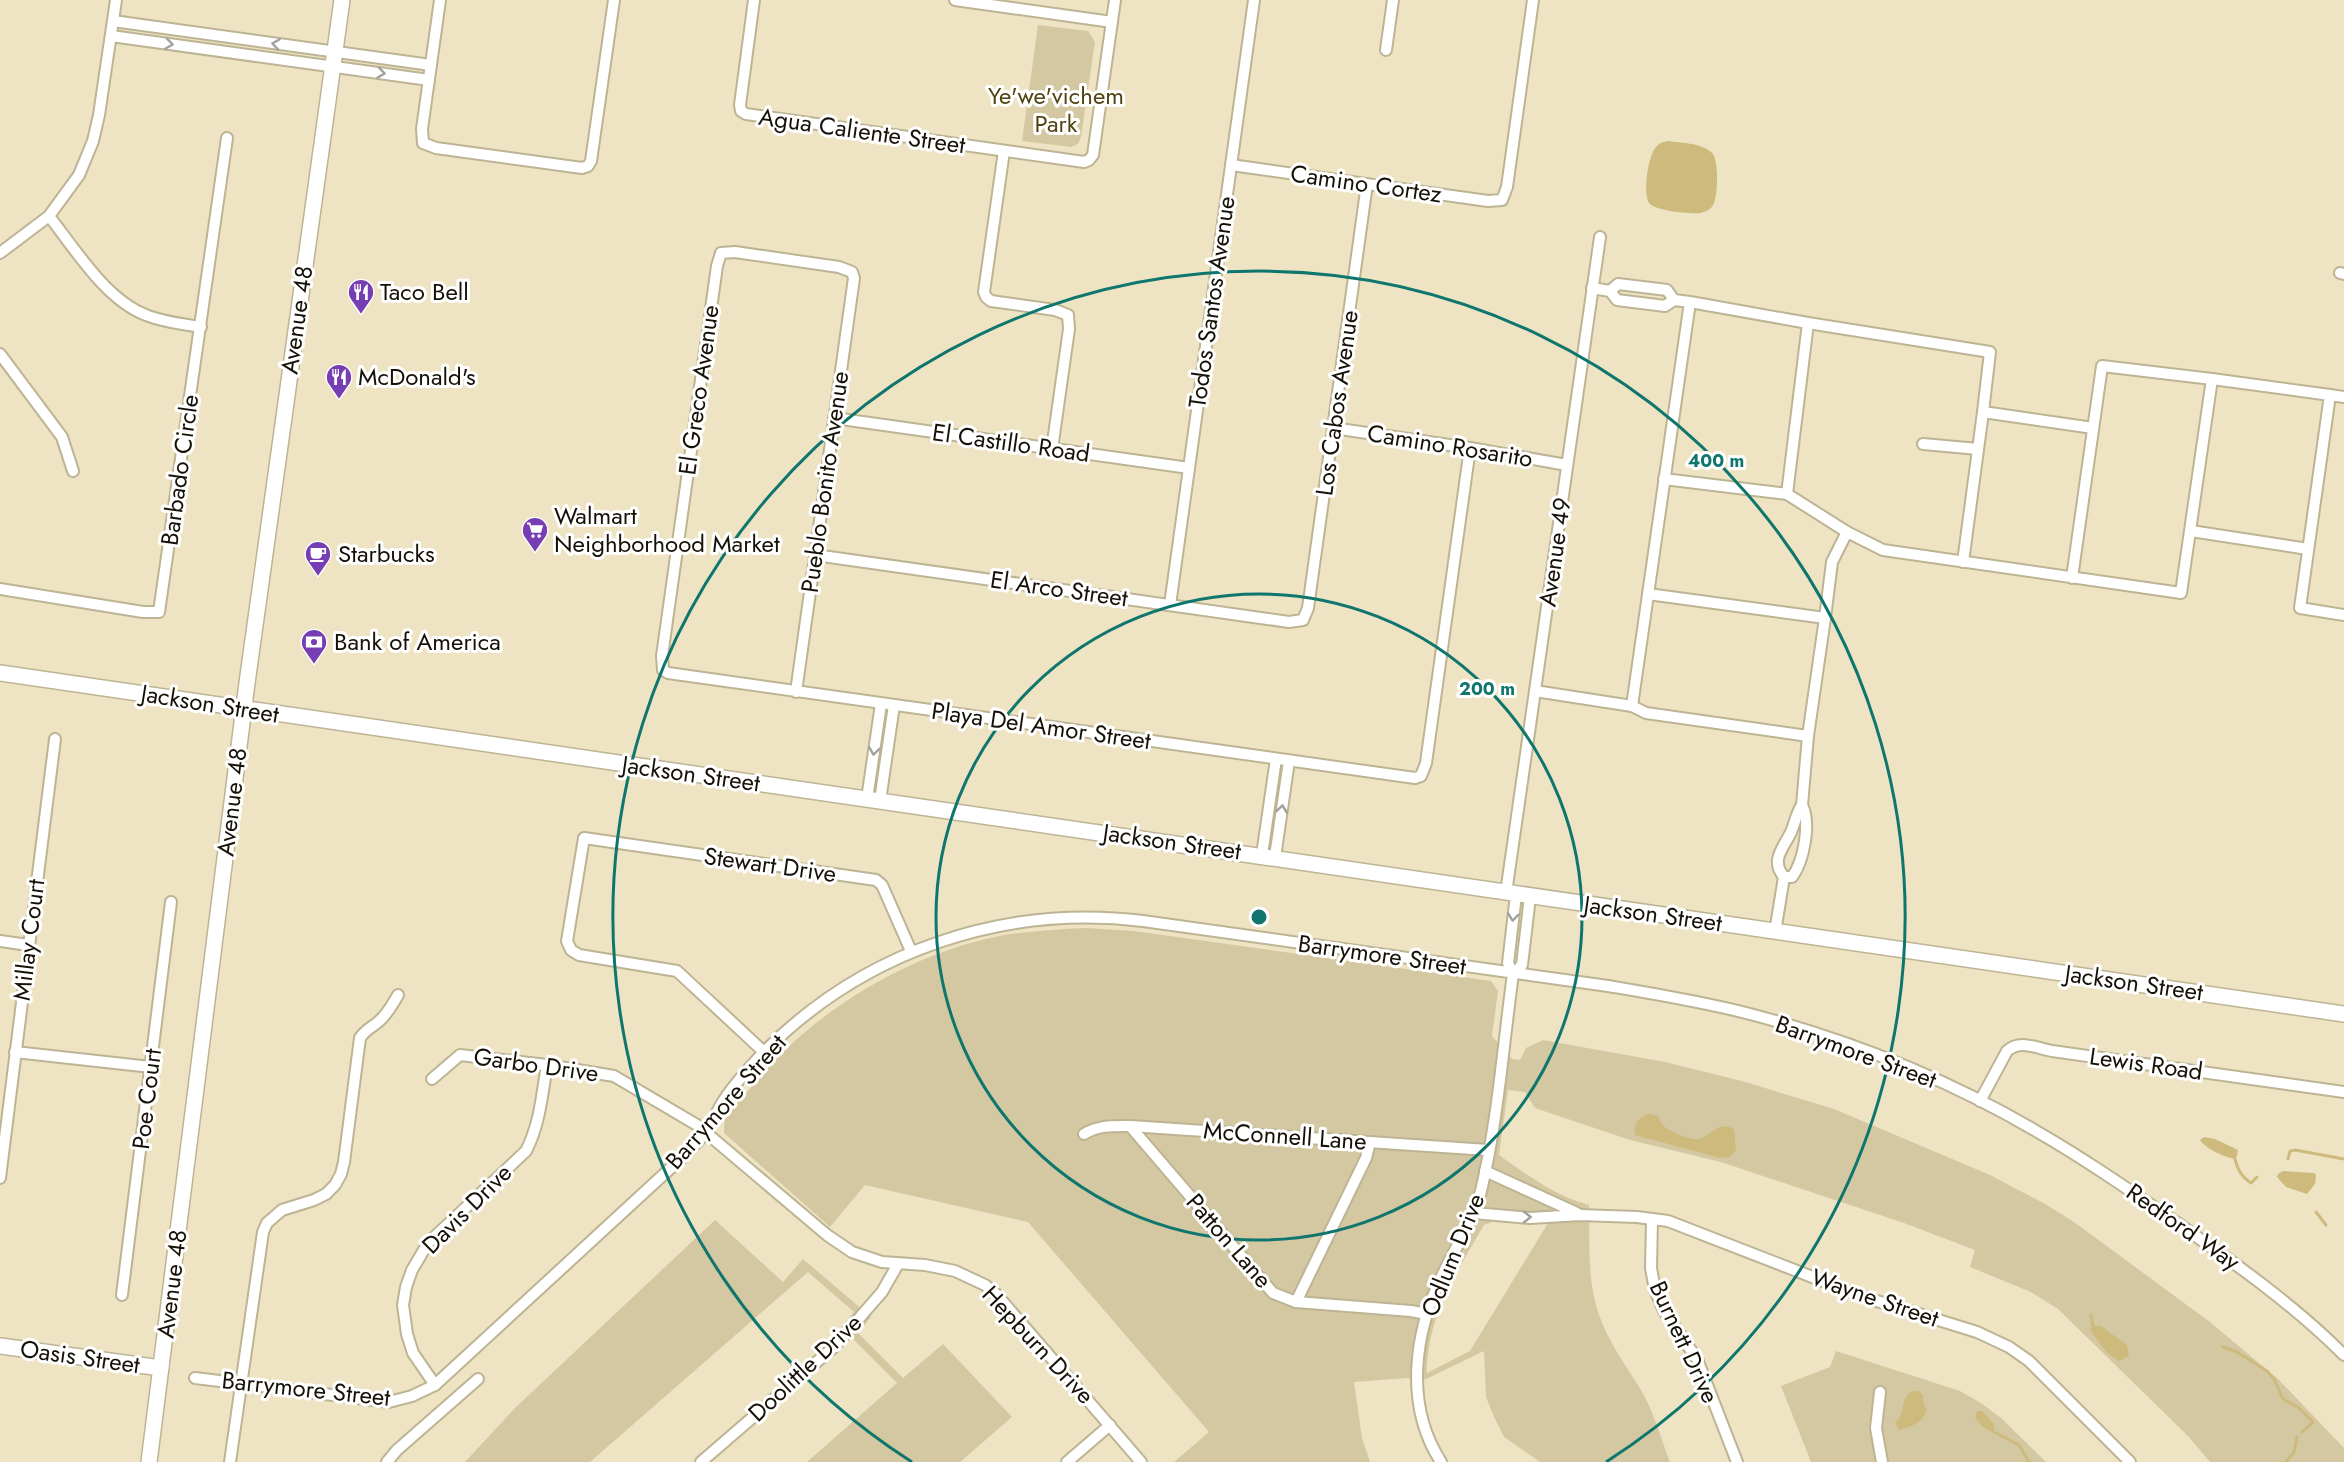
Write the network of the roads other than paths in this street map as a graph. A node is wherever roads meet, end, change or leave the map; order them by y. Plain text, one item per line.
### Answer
1 (116, 0) edge
2 (342, 0) edge
3 (440, 0) edge
4 (614, 0) edge
5 (754, 0) edge
6 (955, 0) edge
7 (1115, 0) edge
8 (1254, 0) edge
9 (1393, 0) edge
10 (1533, 0) edge
11 (113, 21) junction
12 (1112, 22) junction
13 (111, 36) junction
14 (1386, 50) dead end
15 (333, 59) junction
16 (431, 65) junction
17 (429, 80) junction
18 (226, 138) dead end
19 (1004, 151) junction
20 (1231, 165) junction
21 (1367, 184) junction
22 (49, 216) junction
23 (1600, 237) dead end
24 (0, 253) edge
25 (721, 253) joint
26 (1592, 288) junction
27 (1646, 288) junction
28 (1610, 291) junction
29 (1674, 300) junction
30 (1690, 302) junction
31 (1643, 303) junction
32 (1808, 323) junction
33 (201, 327) junction
34 (0, 354) edge
35 (2212, 379) junction
36 (2330, 395) junction
37 (2344, 397) edge
38 (1983, 412) junction
39 (834, 418) junction
40 (1333, 428) junction
41 (2093, 428) junction
42 (1923, 444) dead end
43 (1470, 448) junction
44 (1052, 449) junction
45 (1978, 449) junction
46 (1567, 465) junction
47 (1189, 468) junction
48 (73, 471) dead end
49 (1664, 479) junction
50 (1787, 494) junction
51 (2191, 531) junction
52 (1847, 532) junction
53 (2308, 549) junction
54 (815, 555) junction
55 (1963, 562) junction
56 (2072, 578) junction
57 (0, 590) edge
58 (1648, 594) junction
59 (1170, 605) junction
60 (2344, 615) edge
61 (1825, 618) junction
62 (1303, 620) joint
63 (663, 670) joint
64 (0, 673) edge
65 (1535, 691) junction
66 (796, 692) junction
67 (881, 704) junction
68 (894, 705) junction
69 (1632, 705) junction
70 (244, 709) junction
71 (1808, 736) junction
72 (55, 739) dead end
73 (1276, 759) junction
74 (1289, 761) junction
75 (874, 800) junction
76 (1802, 805) junction
77 (1785, 843) junction
78 (1803, 847) junction
79 (1269, 856) junction
80 (1784, 878) junction
81 (1517, 895) junction
82 (171, 903) dead end
83 (1775, 932) junction
84 (1510, 939) junction
85 (0, 941) edge
86 (1525, 941) junction
87 (28, 945) junction
88 (910, 951) junction
89 (1513, 974) junction
90 (398, 995) dead end
91 (2344, 1014) edge
92 (15, 1052) junction
93 (764, 1052) junction
94 (547, 1065) junction
95 (151, 1067) junction
96 (432, 1079) dead end
97 (2344, 1092) edge
98 (1980, 1101) junction
99 (2009, 1116) joint
100 (1130, 1126) junction
101 (706, 1132) junction
102 (1084, 1134) dead end
103 (1370, 1142) junction
104 (1488, 1150) junction
105 (1485, 1171) junction
106 (0, 1178) edge
107 (1474, 1213) junction
108 (1580, 1215) junction
109 (1652, 1219) junction
110 (898, 1264) junction
111 (122, 1295) dead end
112 (1296, 1302) junction
113 (1427, 1314) junction
114 (0, 1346) edge
115 (2344, 1354) edge
116 (161, 1368) junction
117 (195, 1377) dead end
118 (478, 1379) dead end
119 (240, 1384) junction
120 (435, 1385) junction
121 (1880, 1392) dead end
122 (1110, 1425) junction
123 (149, 1462) edge
124 (230, 1462) edge
125 (387, 1462) edge
126 (701, 1462) edge
127 (1067, 1462) edge
128 (1141, 1462) edge
129 (1441, 1462) edge
130 (1737, 1462) edge
131 (1882, 1462) edge
132 (2130, 1462) edge

1 - 11 street
2 - 15 main road, Avenue 48
3 - 16 street
4 - 17 street
5 - 19 street, Agua Caliente Street
6 - 12 street
7 - 12 street
8 - 20 street, Todos Santos Avenue
9 - 14 street
10 - 21 street, Camino Cortez
11 - 13 street
15 -> 11 street
12 - 19 street, Agua Caliente Street
13 -> 15 street
13 - 22 street
15 - 16 street
15 -> 17 street
15 - 70 main road, Avenue 48
16 - 17 street
18 - 33 street, Barbado Circle
19 - 44 street
20 - 21 street, Camino Cortez
20 - 47 street, Todos Santos Avenue
21 - 40 street, Los Cabos Avenue
22 - 24 street
22 - 33 street
23 - 26 street, Avenue 49
25 - 39 street, Pueblo Bonito Avenue
25 - 63 street, El Greco Avenue
26 - 28 street
26 - 46 street, Avenue 49
27 - 28 street
27 - 29 street
27 - 31 street
28 - 31 street
29 - 30 street
29 - 31 street
30 - 32 street
30 - 49 street
32 - 38 street
32 - 50 street
33 - 57 street, Barbado Circle
34 - 48 street
35 - 36 street
35 - 41 street
35 - 51 street
36 - 37 street
36 - 53 street
38 - 41 street
38 - 45 street
39 - 44 street, El Castillo Road
39 - 54 street, Pueblo Bonito Avenue
40 - 43 street, Camino Rosarito
40 - 62 street, Los Cabos Avenue
41 - 56 street
42 - 45 street
43 - 46 street, Camino Rosarito
43 - 74 street, Playa Del Amor Street
44 - 47 street, El Castillo Road
45 - 55 street
46 - 65 street, Avenue 49
47 - 59 street, Todos Santos Avenue
49 - 50 street
49 - 58 street
50 - 52 street
51 - 53 street
51 - 56 street
52 - 55 street
52 - 61 street
53 - 60 street
54 - 59 street, El Arco Street
54 - 66 street, Pueblo Bonito Avenue
55 - 56 street
58 - 61 street
58 - 69 street
59 - 62 street, El Arco Street
61 - 71 street
63 - 66 street, Playa Del Amor Street
64 - 70 main road, Jackson Street
65 - 69 street
65 - 81 street, Avenue 49
66 - 67 street, Playa Del Amor Street
67 - 68 street, Playa Del Amor Street
67 -> 75 street
68 - 73 street, Playa Del Amor Street
68 - 75 street
69 - 71 street
70 - 75 main road, Jackson Street
70 - 116 main road, Avenue 48
71 - 76 street
72 - 87 street, Millay Court
73 - 74 street, Playa Del Amor Street
73 - 79 street
79 -> 74 street
75 - 79 main road, Jackson Street
76 - 77 street
76 - 78 street
77 - 78 street
77 - 80 street
78 - 80 street
79 - 81 main road, Jackson Street
80 - 83 street
81 - 83 main road, Jackson Street
81 -> 84 street, Odlum Drive
81 - 86 street, Odlum Drive
82 - 95 street, Poe Court
83 - 91 main road, Jackson Street
84 - 86 street
84 - 89 street, Odlum Drive
85 - 87 street
86 - 89 street, Odlum Drive
87 - 92 street, Millay Court
88 - 89 street, Barrymore Street
88 - 93 street, Barrymore Street
88 - 93 street, Stewart Drive
89 - 98 street, Barrymore Street
89 - 104 street, Odlum Drive
90 - 119 street
92 - 95 street
92 - 106 street, Millay Court
93 - 101 street, Barrymore Street
94 - 96 street, Garbo Drive
94 - 101 street, Garbo Drive
94 - 120 street, Davis Drive
95 - 111 street, Poe Court
97 - 98 street, Lewis Road
98 - 99 street, Barrymore Street
99 - 115 street, Redford Way
100 - 102 street, McConnell Lane
100 - 103 street, McConnell Lane
100 - 112 street, Patton Lane
101 - 110 street, Hepburn Drive
101 - 120 street, Barrymore Street
103 - 104 street, McConnell Lane
103 - 112 street
104 - 105 street, Odlum Drive
105 - 107 street, Odlum Drive
105 - 108 street, Wayne Street
107 -> 108 street, Wayne Street
107 - 113 street, Odlum Drive
108 - 109 street, Wayne Street
109 - 130 street, Burnett Drive
109 - 132 street, Wayne Street
110 - 122 street, Hepburn Drive
110 - 126 street, Doolittle Drive
112 - 113 street, Patton Lane
113 - 129 street, Odlum Drive
114 - 116 main road, Oasis Street
116 - 123 main road, Avenue 48
117 - 119 street, Barrymore Street
118 - 125 street
119 - 120 street, Barrymore Street
119 - 124 street
121 - 131 street
122 - 127 street
122 - 128 street, Hepburn Drive

